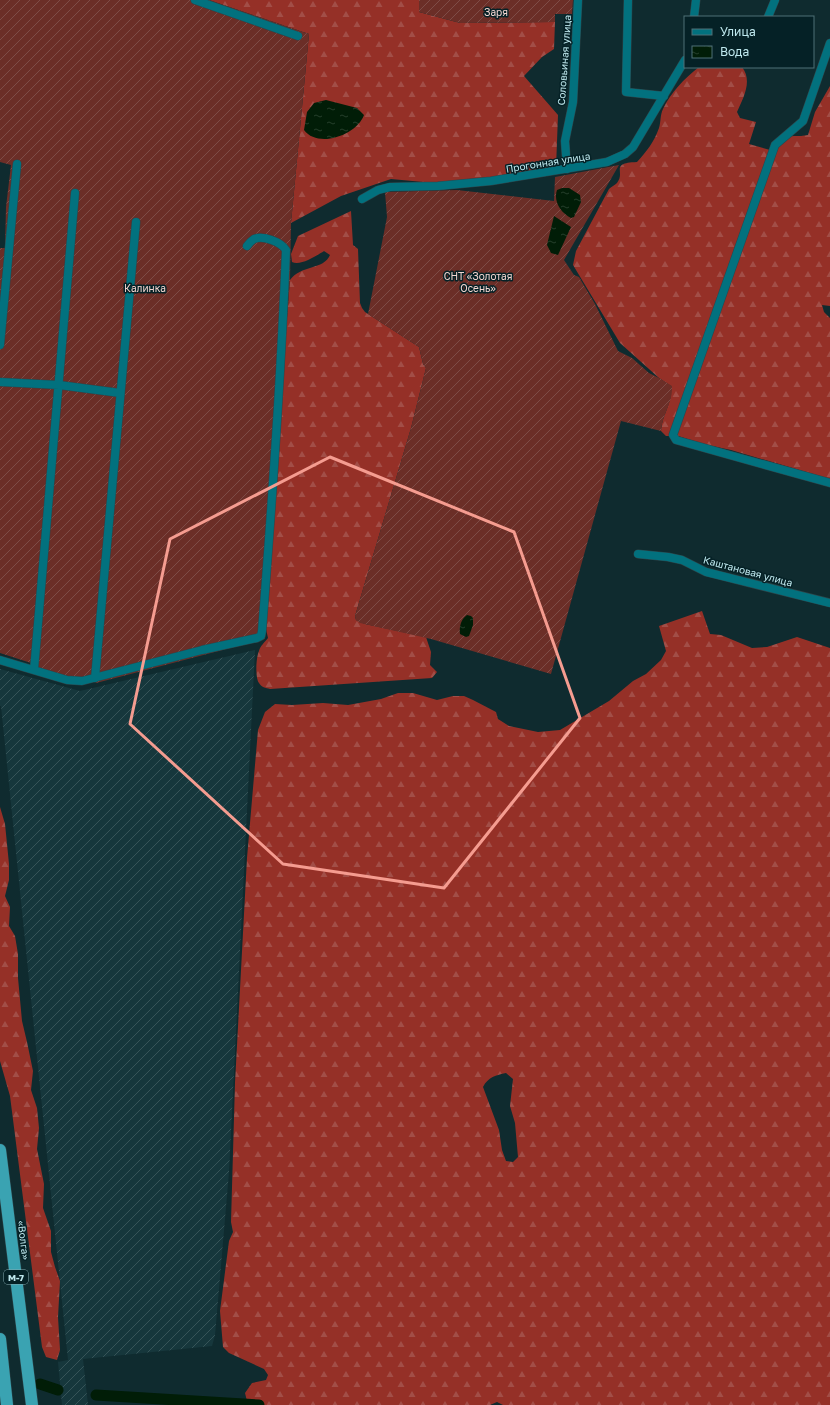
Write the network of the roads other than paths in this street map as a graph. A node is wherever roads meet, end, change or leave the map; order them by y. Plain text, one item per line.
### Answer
1 (196, 0) edge
2 (578, 0) edge
3 (628, 0) edge
4 (696, 0) edge
5 (774, 0) edge
6 (694, 16) edge
7 (768, 16) edge
8 (298, 36) dead end
9 (830, 43) edge
10 (684, 62) edge
11 (664, 96) junction
12 (17, 164) dead end
13 (567, 169) junction
14 (75, 193) dead end
15 (362, 199) dead end
16 (136, 222) dead end
17 (247, 246) dead end
18 (0, 344) edge
19 (0, 382) edge
20 (59, 385) junction
21 (120, 393) junction
22 (830, 483) edge
23 (638, 554) dead end
24 (830, 603) edge
25 (0, 660) edge
26 (34, 670) junction
27 (95, 678) junction
28 (0, 1150) edge
29 (0, 1339) edge
30 (7, 1405) edge
31 (32, 1405) edge

1 - 8 street
2 - 13 street, Соловьиная улица
3 - 11 street
4 - 6 street
5 - 7 street
9 - 22 street
10 - 11 street, Прогонная улица
11 - 13 street, Прогонная улица
12 - 18 street
13 - 15 street, Прогонная улица
14 - 20 street
16 - 21 street
17 - 27 street
19 - 20 street
20 - 21 street
20 - 26 street
21 - 27 street
23 - 24 street, Каштановая улица
25 - 26 street
26 - 27 street
28 - 31 highway, «Волга» / М-7
29 - 30 highway

